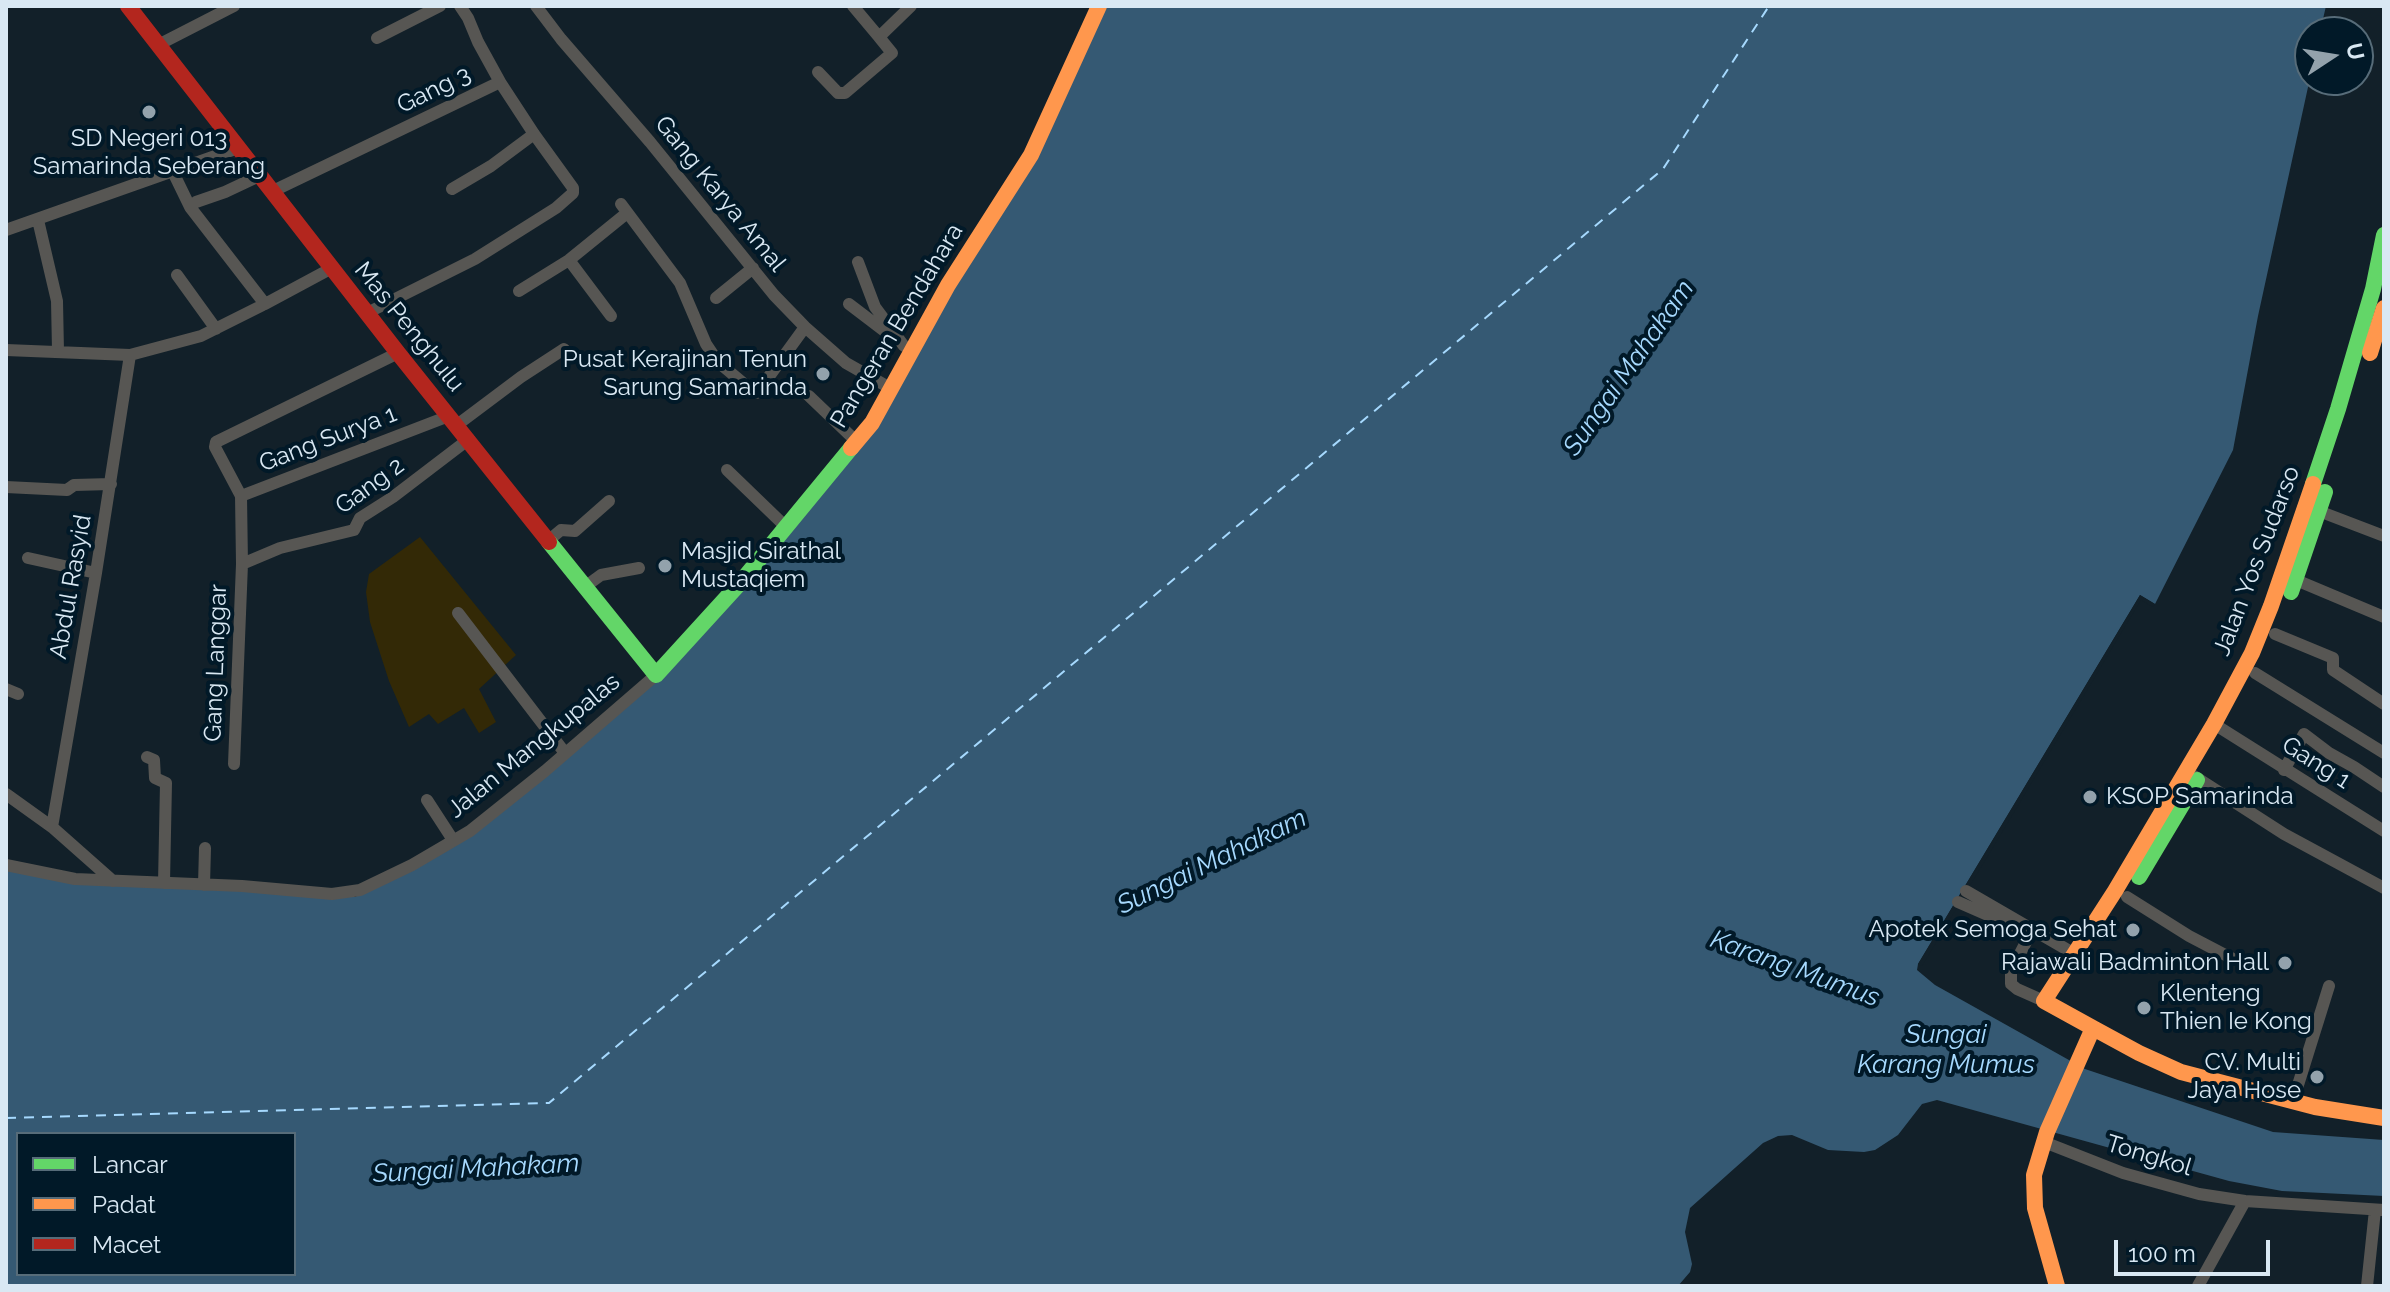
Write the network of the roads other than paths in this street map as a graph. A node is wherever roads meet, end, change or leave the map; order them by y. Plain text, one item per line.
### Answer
1 (128, 6) edge
2 (234, 6) edge
3 (440, 6) edge
4 (460, 6) edge
5 (536, 6) edge
6 (853, 6) edge
7 (911, 6) edge
8 (1099, 6) edge
9 (879, 37) junction
10 (377, 38) dead end
11 (158, 45) junction
12 (818, 72) dead end
13 (500, 82) junction
14 (534, 134) junction
15 (238, 148) junction
16 (173, 172) junction
17 (259, 176) junction
18 (452, 189) dead end
19 (271, 192) junction
20 (190, 207) junction
21 (38, 220) junction
22 (6, 230) edge
23 (2384, 235) edge
24 (569, 260) junction
25 (858, 262) dead end
26 (332, 268) junction
27 (753, 268) junction
28 (177, 275) dead end
29 (519, 291) dead end
30 (2379, 291) edge
31 (716, 298) dead end
32 (265, 304) junction
33 (849, 304) dead end
34 (2384, 308) edge
35 (367, 313) junction
36 (611, 316) dead end
37 (805, 327) junction
38 (216, 329) junction
39 (564, 349) dead end
40 (908, 349) junction
41 (6, 350) edge
42 (58, 351) junction
43 (398, 353) junction
44 (130, 355) junction
45 (890, 388) junction
46 (809, 396) dead end
47 (453, 420) junction
48 (469, 439) junction
49 (857, 442) junction
50 (727, 470) dead end
51 (111, 484) junction
52 (6, 487) edge
53 (241, 496) junction
54 (609, 501) dead end
55 (2312, 509) junction
56 (785, 526) junction
57 (553, 536) junction
58 (2384, 536) edge
59 (28, 558) dead end
60 (242, 564) junction
61 (639, 568) dead end
62 (96, 573) junction
63 (2296, 580) junction
64 (590, 583) junction
65 (458, 613) dead end
66 (2384, 617) edge
67 (2275, 634) junction
68 (2255, 673) junction
69 (656, 675) junction
70 (2384, 704) edge
71 (2219, 727) junction
72 (565, 753) junction
73 (2384, 753) edge
74 (147, 757) dead end
75 (234, 764) dead end
76 (2284, 770) junction
77 (2192, 774) junction
78 (2384, 787) edge
79 (6, 794) edge
80 (427, 800) dead end
81 (52, 827) junction
82 (2383, 828) edge
83 (453, 840) junction
84 (205, 848) dead end
85 (6, 865) edge
86 (113, 881) junction
87 (164, 883) junction
88 (204, 885) junction
89 (2384, 888) edge
90 (2127, 897) junction
91 (2073, 953) junction
92 (2233, 959) dead end
93 (2329, 986) dead end
94 (2048, 1004) junction
95 (2093, 1028) junction
96 (2293, 1101) junction
97 (2384, 1118) edge
98 (2045, 1137) junction
99 (2245, 1201) junction
100 (2380, 1210) edge
101 (2057, 1286) edge
102 (2198, 1286) edge
103 (2367, 1286) edge

1 - 11 main road, Mas Penghulu
2 - 11 street
3 - 10 street
4 - 13 street
5 - 27 street, Gang Karya Amal
6 - 9 street
7 - 9 street
8 - 40 main road, Pangeran Bendahara
9 - 12 street
11 - 15 main road, Mas Penghulu
13 - 14 street, Gang 3
13 - 19 street, Gang 3
14 - 18 street
14 - 35 street, Gang 3
15 - 16 street
15 - 17 main road, Mas Penghulu
16 - 20 street
16 - 21 street
17 - 19 main road, Mas Penghulu
17 - 20 street
19 - 26 main road, Mas Penghulu
20 - 32 street
21 - 22 street
21 - 42 street
23 - 30 main road, Jalan Yos Sudarso
24 - 29 street
24 - 36 street
24 - 37 street
25 - 40 street
26 - 32 street
26 - 35 main road, Mas Penghulu
27 - 31 street
27 - 37 street, Gang Karya Amal
28 - 38 street
30 - 55 main road, Jalan Yos Sudarso
32 - 38 street
33 - 40 street
34 - 55 main road, Jalan Yos Sudarso
35 - 43 main road, Mas Penghulu
37 - 45 street, Gang Karya Amal
38 - 44 street
39 - 47 street, Gang Surya 1
40 - 45 main road, Pangeran Bendahara
41 - 42 street
42 - 44 street
43 - 47 main road, Mas Penghulu
43 - 53 street
44 - 51 street, Abdul Rasyid
45 - 49 main road, Pangeran Bendahara
46 - 49 street
47 - 48 main road, Mas Penghulu
47 - 53 street, Gang Surya 1
48 - 57 main road, Mas Penghulu
48 - 60 street, Gang 2
49 - 56 main road, Pangeran Bendahara
50 - 56 street
51 - 52 street
51 - 62 street, Abdul Rasyid
53 - 60 street, Gang Surya 1
54 - 57 street
55 - 58 street
55 - 63 main road, Jalan Yos Sudarso
55 - 71 main road, Jalan Yos Sudarso
56 - 69 main road, Pangeran Bendahara
57 - 64 main road, Mas Penghulu
59 - 62 street
60 - 75 street, Gang Langgar
61 - 64 street
62 - 81 street, Abdul Rasyid
63 - 66 street
63 - 67 main road, Jalan Yos Sudarso
64 - 69 main road, Mas Penghulu
65 - 72 street
67 - 68 main road, Jalan Yos Sudarso
67 - 70 street
68 - 71 main road, Jalan Yos Sudarso
68 - 73 street
69 - 72 street, Jalan Mangkupalas
71 - 76 street, Gang 1
71 - 77 main road, Jalan Yos Sudarso
72 - 83 street, Jalan Mangkupalas
74 - 87 street
76 - 78 street
76 - 82 street, Gang 1
77 - 89 street
77 - 90 main road, Jalan Yos Sudarso
77 - 91 main road, Jalan Yos Sudarso
79 - 81 street
80 - 83 street
81 - 86 street
83 - 88 street, Jalan Mangkupalas
84 - 88 street
85 - 86 street, Jalan Mangkupalas
86 - 87 street, Jalan Mangkupalas
87 - 88 street, Jalan Mangkupalas
90 - 92 street
90 - 94 main road, Jalan Yos Sudarso
91 - 94 main road, Jalan Yos Sudarso
91 - 94 street
93 - 96 street
94 - 95 main road
95 - 96 main road
95 - 98 main road
96 - 97 main road
98 - 99 street, Tongkol
98 - 101 main road
99 - 100 street, Tongkol
99 - 102 street
100 - 103 street

